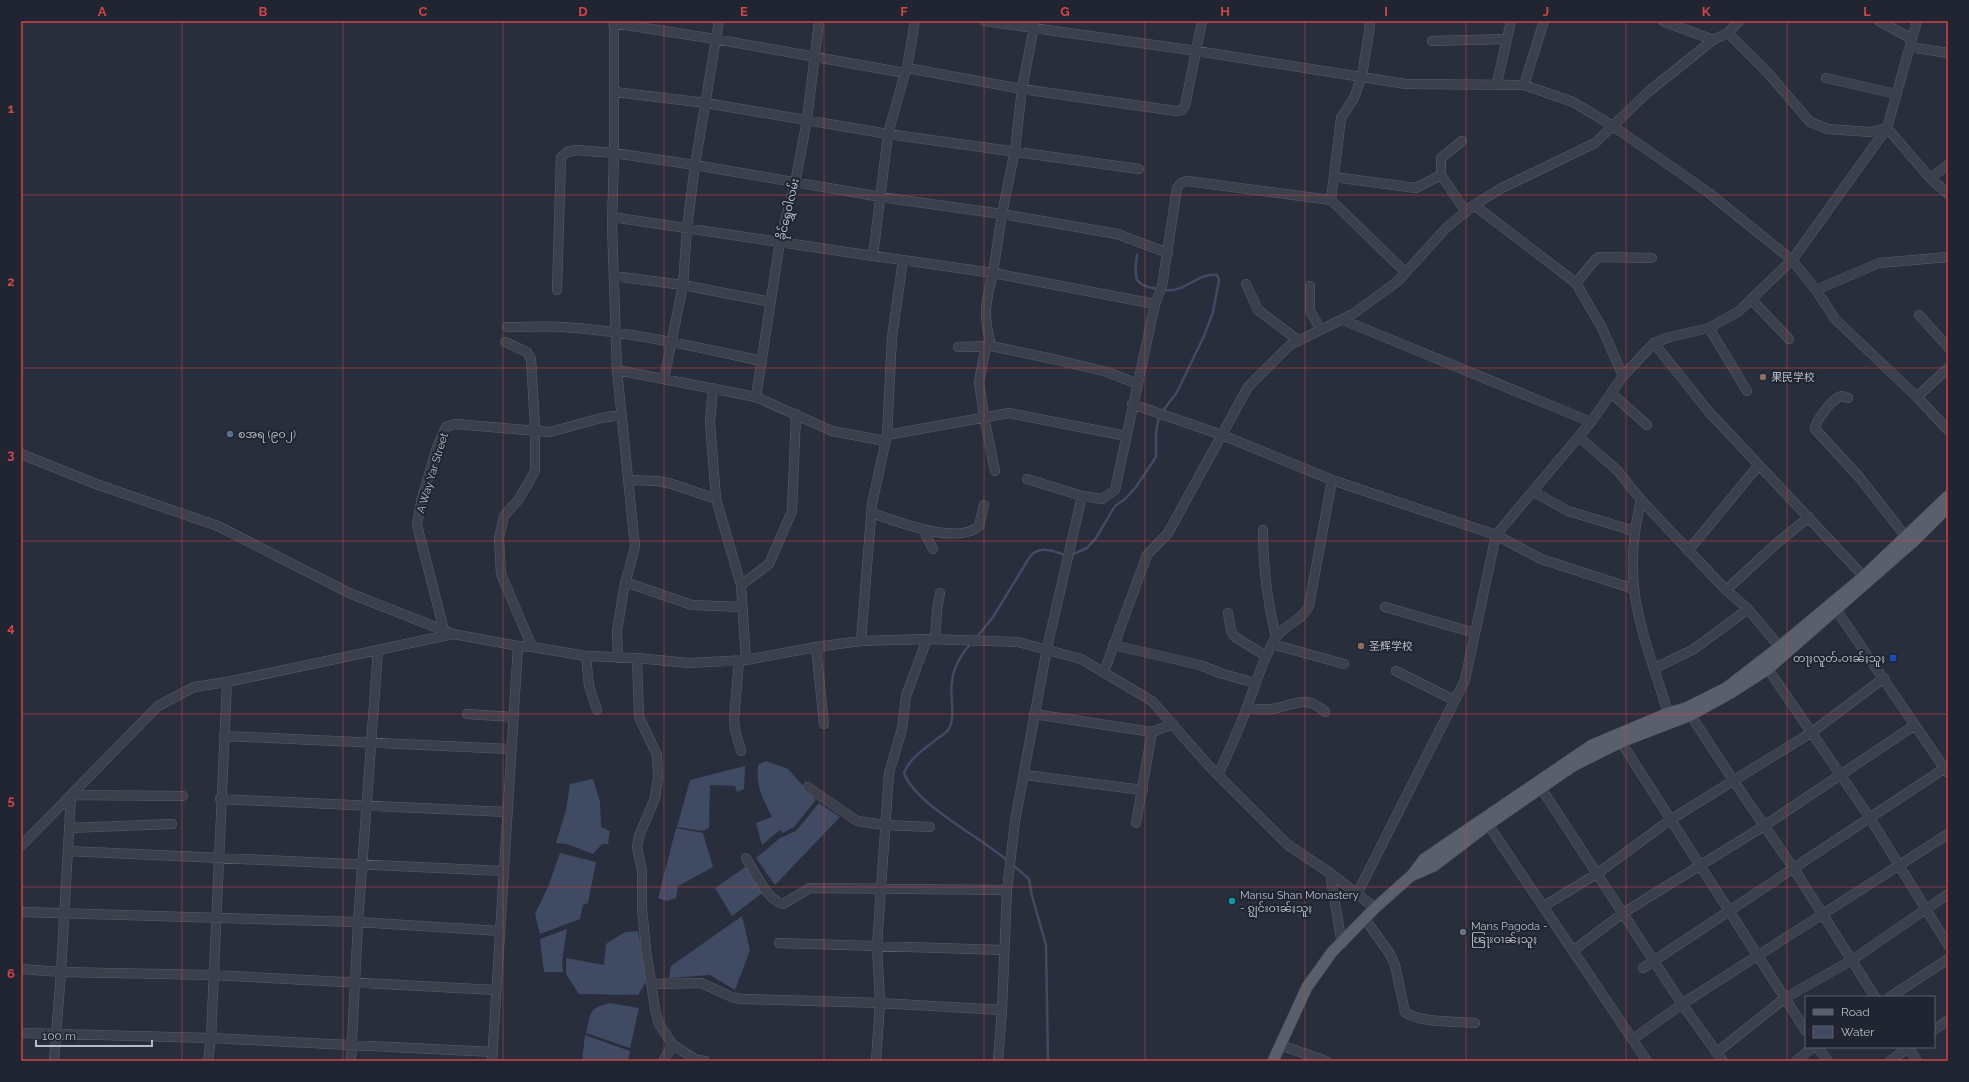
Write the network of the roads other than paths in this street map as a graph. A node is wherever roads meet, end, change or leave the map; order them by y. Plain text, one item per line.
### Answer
1 (719, 21) edge
2 (820, 21) edge
3 (914, 21) edge
4 (984, 21) edge
5 (1202, 21) edge
6 (1368, 21) edge
7 (1511, 21) edge
8 (1544, 21) edge
9 (1663, 21) edge
10 (1739, 21) edge
11 (1879, 21) edge
12 (1918, 21) edge
13 (614, 22) edge
14 (1035, 25) edge
15 (1728, 33) junction
16 (715, 39) junction
17 (1507, 39) junction
18 (1713, 40) junction
19 (1432, 41) dead end
20 (1911, 43) junction
21 (1197, 51) junction
22 (1948, 52) edge
23 (815, 58) junction
24 (906, 70) junction
25 (1362, 76) junction
26 (1826, 78) dead end
27 (1497, 83) junction
28 (1524, 84) junction
29 (1022, 89) junction
30 (615, 92) junction
31 (1896, 94) junction
32 (706, 103) junction
33 (807, 120) junction
34 (1612, 126) junction
35 (1887, 128) junction
36 (888, 134) junction
37 (1462, 141) dead end
38 (1015, 150) junction
39 (614, 153) junction
40 (695, 165) junction
41 (1948, 165) edge
42 (1139, 169) dead end
43 (1441, 175) junction
44 (1334, 177) junction
45 (1930, 178) junction
46 (795, 183) junction
47 (1948, 194) edge
48 (881, 198) junction
49 (1331, 200) junction
50 (1474, 205) junction
51 (1466, 212) junction
52 (1002, 214) junction
53 (612, 217) junction
54 (687, 228) junction
55 (780, 242) junction
56 (1168, 253) junction
57 (873, 256) junction
58 (1948, 257) edge
59 (1652, 258) dead end
60 (903, 260) junction
61 (1792, 260) junction
62 (1405, 272) junction
63 (993, 273) junction
64 (614, 276) junction
65 (1576, 283) junction
66 (1246, 284) dead end
67 (683, 285) junction
68 (1310, 286) dead end
69 (557, 290) dead end
70 (1816, 290) junction
71 (1751, 299) junction
72 (771, 302) junction
73 (1155, 304) junction
74 (1919, 315) dead end
75 (1343, 320) junction
76 (507, 327) dead end
77 (1709, 328) junction
78 (1321, 330) junction
79 (616, 334) junction
80 (1945, 336) edge
81 (1789, 339) dead end
82 (1298, 341) junction
83 (504, 342) dead end
84 (671, 342) junction
85 (1654, 343) junction
86 (988, 346) junction
87 (958, 347) dead end
88 (1948, 347) edge
89 (762, 361) junction
90 (1948, 368) edge
91 (617, 370) junction
92 (1623, 376) junction
93 (664, 379) junction
94 (1138, 384) junction
95 (713, 388) junction
96 (1747, 391) dead end
97 (1611, 393) junction
98 (756, 397) junction
99 (1917, 397) junction
100 (1848, 398) dead end
101 (1132, 404) junction
102 (796, 414) junction
103 (622, 415) junction
104 (984, 417) junction
105 (1591, 422) junction
106 (1647, 425) dead end
107 (535, 430) junction
108 (1948, 430) edge
109 (1126, 436) junction
110 (1222, 436) junction
111 (1579, 437) junction
112 (886, 438) junction
113 (21, 454) edge
114 (1758, 466) junction
115 (995, 471) dead end
116 (1027, 479) dead end
117 (628, 480) junction
118 (1332, 480) junction
119 (1534, 492) junction
120 (1082, 496) junction
121 (1948, 496) edge
122 (716, 499) junction
123 (1641, 500) junction
124 (984, 505) dead end
125 (1948, 507) edge
126 (872, 513) junction
127 (1809, 517) junction
128 (1263, 530) dead end
129 (924, 531) junction
130 (1634, 532) junction
131 (1496, 535) junction
132 (1906, 538) junction
133 (933, 549) dead end
134 (1688, 551) junction
135 (1866, 579) junction
136 (625, 582) junction
137 (741, 585) junction
138 (1634, 588) junction
139 (1726, 590) junction
140 (940, 593) dead end
141 (742, 607) junction
142 (1385, 607) dead end
143 (1748, 609) junction
144 (1836, 611) junction
145 (1228, 613) dead end
146 (444, 630) junction
147 (1475, 633) junction
148 (453, 634) junction
149 (931, 639) junction
150 (1274, 640) junction
151 (861, 641) junction
152 (1113, 645) junction
153 (518, 646) junction
154 (532, 647) junction
155 (816, 647) junction
156 (1047, 648) junction
157 (378, 650) junction
158 (1782, 650) junction
159 (586, 656) junction
160 (1266, 656) junction
161 (618, 658) junction
162 (637, 658) junction
163 (742, 660) junction
164 (1344, 664) dead end
165 (1654, 668) junction
166 (1768, 669) junction
167 (1396, 671) dead end
168 (1104, 672) junction
169 (1884, 678) junction
170 (227, 682) junction
171 (1255, 683) junction
172 (1454, 700) junction
173 (1247, 708) junction
174 (597, 710) dead end
175 (1688, 711) junction
176 (1325, 712) dead end
177 (1668, 713) junction
178 (467, 714) dead end
179 (1034, 714) junction
180 (513, 717) junction
181 (824, 724) dead end
182 (1172, 724) junction
183 (1915, 725) junction
184 (1152, 732) junction
185 (1812, 732) junction
186 (224, 736) junction
187 (371, 742) junction
188 (1621, 742) junction
189 (511, 749) junction
190 (741, 751) dead end
191 (1946, 770) edge
192 (1841, 774) junction
193 (1025, 775) junction
194 (1218, 775) junction
195 (1733, 780) junction
196 (808, 787) dead end
197 (1541, 788) junction
198 (1143, 790) junction
199 (71, 795) junction
200 (183, 796) dead end
201 (220, 799) junction
202 (367, 805) junction
203 (507, 812) junction
204 (1870, 818) junction
205 (1670, 820) junction
206 (1486, 821) junction
207 (1136, 823) dead end
208 (172, 824) dead end
209 (886, 825) junction
210 (930, 826) dead end
211 (1764, 826) junction
212 (69, 828) junction
213 (1948, 834) edge
214 (21, 846) edge
215 (68, 851) junction
216 (219, 857) junction
217 (746, 858) dead end
218 (362, 863) junction
219 (1898, 865) junction
220 (1701, 866) junction
221 (1794, 869) junction
222 (504, 871) junction
223 (1330, 873) junction
224 (1598, 873) junction
225 (882, 889) junction
226 (1007, 890) junction
227 (1357, 894) junction
228 (1948, 894) edge
229 (1544, 906) junction
230 (1375, 908) junction
231 (1926, 908) junction
232 (1729, 910) junction
233 (21, 912) edge
234 (64, 913) junction
235 (1623, 913) junction
236 (1823, 915) junction
237 (215, 918) junction
238 (1365, 919) junction
239 (358, 922) junction
240 (500, 931) junction
241 (779, 943) dead end
242 (1342, 944) junction
243 (1948, 945) edge
244 (877, 946) junction
245 (1004, 950) junction
246 (1574, 950) junction
247 (1759, 955) junction
248 (1948, 959) edge
249 (1852, 960) junction
250 (1655, 961) junction
251 (1643, 968) dead end
252 (21, 969) edge
253 (61, 972) junction
254 (213, 975) junction
255 (355, 982) junction
256 (652, 984) junction
257 (496, 990) junction
258 (1874, 996) edge
259 (1892, 996) edge
260 (1785, 998) junction
261 (880, 1003) junction
262 (1682, 1004) junction
263 (1002, 1010) junction
264 (1948, 1020) edge
265 (1475, 1023) dead end
266 (1805, 1028) edge
267 (1935, 1029) edge
268 (21, 1033) edge
269 (56, 1034) junction
270 (211, 1038) junction
271 (1633, 1038) junction
272 (672, 1044) junction
273 (352, 1045) junction
274 (1280, 1047) junction
275 (1812, 1048) edge
276 (1818, 1048) edge
277 (1907, 1048) edge
278 (1909, 1048) edge
279 (1716, 1053) junction
280 (493, 1056) edge
281 (54, 1061) edge
282 (208, 1061) edge
283 (351, 1061) edge
284 (663, 1061) edge
285 (705, 1061) edge
286 (876, 1061) edge
287 (998, 1061) edge
288 (1273, 1061) edge
289 (1279, 1061) edge
290 (1326, 1061) edge
291 (1647, 1061) edge
292 (1723, 1061) edge
293 (1796, 1061) edge
294 (1828, 1061) edge
295 (1890, 1061) edge
296 (1917, 1061) edge

1 - 16 street
2 - 23 street, ခိုင်ရွှေဝါလမ်း
3 - 24 street
4 - 14 street
5 - 21 street
6 - 25 street
7 - 17 street
8 - 28 street
9 - 18 street
10 - 15 street
11 - 20 street
12 - 20 street
13 - 16 street
13 - 30 street
14 - 21 street
14 - 29 street
15 - 18 street
15 - 35 street
16 - 23 street
16 - 32 street
17 - 19 street
17 - 27 street
18 - 34 street
20 - 22 street
20 - 31 street
21 - 25 street
21 - 29 street
23 - 24 street
23 - 33 street, ခိုင်ရွှေဝါလမ်း
24 - 29 street
24 - 36 street
25 - 27 street
25 - 44 street
26 - 31 street
27 - 28 street
28 - 34 street
29 - 38 street
30 - 32 street
30 - 39 street
31 - 35 street
32 - 33 street
32 - 40 street
33 - 36 street
33 - 46 street, ခိုင်ရွှေဝါလမ်း
34 - 50 street
34 - 61 street
35 - 45 street
35 - 61 street
36 - 38 street
36 - 48 street
37 - 43 street
38 - 42 street
38 - 52 street
39 - 40 street
39 - 53 street
39 - 69 street
40 - 46 street
40 - 54 street
41 - 45 street
43 - 44 street
43 - 51 street
44 - 49 street
45 - 47 street
46 - 48 street
46 - 55 street, ခိုင်ရွှေဝါလမ်း
48 - 52 street
48 - 57 street
49 - 56 street
49 - 62 street
50 - 51 street
50 - 65 street
51 - 62 street
52 - 56 street
52 - 63 street
53 - 54 street
53 - 64 street
54 - 55 street
54 - 67 street
55 - 57 street
55 - 72 street, ခိုင်ရွှေဝါလမ်း
56 - 73 street
57 - 60 street
58 - 70 street
59 - 65 street
60 - 63 street
60 - 112 street
61 - 70 street
61 - 71 street
62 - 75 street
63 - 73 street
63 - 86 street
64 - 67 street
64 - 79 street
65 - 92 street
66 - 82 street
67 - 72 street
67 - 84 street
68 - 78 street
70 - 99 street
71 - 77 street
71 - 81 street
72 - 89 street, ခိုင်ရွှေဝါလမ်း
73 - 94 street
74 - 80 street
75 - 78 street
75 - 105 street
76 - 79 street
77 - 85 street
77 - 96 street
78 - 82 street
79 - 84 street
79 - 91 street
80 - 88 street
82 - 110 street
83 - 107 street
84 - 89 street
84 - 93 street
85 - 92 street
85 - 114 street
86 - 87 street
86 - 94 street
86 - 104 street
89 - 98 street, ခိုင်ရွှေဝါလမ်း
90 - 99 street
91 - 93 street
91 - 103 street
92 - 97 street
93 - 95 street
94 - 101 street
95 - 98 street
95 - 122 street
97 - 105 street
97 - 106 street
98 - 102 street
99 - 108 street
100 - 132 street
101 - 109 street
101 - 110 street
102 - 112 street
102 - 137 street
103 - 107 street
103 - 117 street
104 - 109 street
104 - 112 street
104 - 115 street
105 - 111 street
107 - 146 street, A Way Yar Street
107 - 154 street
109 - 120 street
110 - 118 street
110 - 152 street
111 - 119 street
111 - 123 street
112 - 126 street
113 - 146 street
114 - 127 street
114 - 134 street
116 - 120 street
117 - 122 street
117 - 136 street
118 - 131 street
118 - 150 street
119 - 130 street
119 - 131 street
120 - 156 street
121 - 132 main road
122 - 137 street
123 - 130 street
123 - 134 street
124 - 129 street
125 - 135 main road
126 - 129 street
126 - 151 street
127 - 135 street
127 - 139 street
128 - 150 street
129 - 133 street
130 - 138 street
131 - 138 street
131 - 147 street
132 - 135 main road
134 - 139 street
135 - 144 main road
135 - 158 main road
136 - 141 street
136 - 161 street
137 - 141 street
138 - 165 street
139 - 143 street
140 - 149 street
141 - 163 street
142 - 147 street
143 - 158 street
143 - 165 street
144 - 158 main road
144 - 169 street
145 - 160 street
146 - 148 street
147 - 172 street
148 - 153 street
148 - 157 street
149 - 151 street
149 - 156 street
149 - 209 street
150 - 160 street
150 - 164 street
151 - 155 street
152 - 168 street
152 - 171 street
153 - 154 street
153 - 180 street
154 - 159 street
155 - 163 street
155 - 181 street
156 - 168 street
156 - 179 street
157 - 170 street
157 - 187 street
158 - 166 main road
158 - 175 main road
159 - 161 street
159 - 174 street
160 - 171 street
161 - 162 street
162 - 163 street
162 - 256 street
163 - 190 street
165 - 177 street
166 - 175 main road
166 - 185 street
167 - 172 street
168 - 182 street
169 - 183 street
169 - 185 street
170 - 186 street
170 - 199 street
171 - 173 street
172 - 227 street
173 - 176 street
173 - 194 street
175 - 177 main road
175 - 188 main road
175 - 195 street
177 - 206 main road
178 - 180 street
179 - 184 street
179 - 193 street
180 - 189 street
182 - 184 street
182 - 194 street
183 - 191 street
183 - 192 street
184 - 198 street
185 - 192 street
185 - 195 street
186 - 187 street
186 - 201 street
187 - 189 street
187 - 202 street
188 - 197 main road
188 - 205 street
189 - 203 street
191 - 204 street
192 - 204 street
192 - 211 street
193 - 198 street
193 - 226 street
194 - 223 street
195 - 205 street
195 - 211 street
196 - 209 street
197 - 206 main road
197 - 224 street
198 - 207 street
199 - 200 street
199 - 212 street
199 - 214 street
201 - 202 street
201 - 216 street
202 - 203 street
202 - 218 street
203 - 222 street
204 - 219 street
204 - 221 street
205 - 220 street
205 - 224 street
206 - 229 street
206 - 230 main road
208 - 212 street
209 - 210 street
209 - 225 street
211 - 220 street
211 - 221 street
212 - 215 street
213 - 219 street
215 - 216 street
215 - 234 street
216 - 218 street
216 - 237 street
217 - 225 street
218 - 222 street
218 - 239 street
219 - 231 street
219 - 236 street
220 - 232 street
220 - 235 street
221 - 232 street
221 - 236 street
222 - 240 street
223 - 227 street
223 - 242 street
224 - 229 street
224 - 235 street
225 - 226 street
225 - 244 street
226 - 245 street
227 - 230 street
228 - 231 street
229 - 246 street
230 - 238 main road
231 - 243 street
231 - 249 street
232 - 247 street
232 - 250 street
233 - 234 street
234 - 237 street
234 - 253 street
235 - 246 street
235 - 250 street
236 - 247 street
236 - 249 street
237 - 239 street
237 - 254 street
238 - 242 main road
238 - 265 street
239 - 240 street
239 - 255 street
240 - 257 street
241 - 244 street
242 - 274 main road
244 - 245 street
244 - 261 street
245 - 263 street
246 - 271 street
247 - 260 street
247 - 262 street
248 - 259 street
249 - 258 street
249 - 260 street
250 - 251 street
250 - 262 street
252 - 253 street
253 - 254 street
253 - 269 street
254 - 255 street
254 - 270 street
255 - 257 street
255 - 273 street
256 - 261 street
256 - 272 street
257 - 280 street
260 - 266 street
260 - 279 street
261 - 263 street
261 - 286 street
262 - 271 street
262 - 279 street
263 - 287 street
264 - 267 street
268 - 269 street
269 - 270 street
269 - 281 street
270 - 273 street
270 - 282 street
271 - 291 street
272 - 284 street
272 - 285 street
273 - 280 street
273 - 283 street
274 - 288 main road
274 - 289 main road
274 - 290 street
275 - 293 street
276 - 294 street
277 - 295 street
278 - 296 street
279 - 292 street

